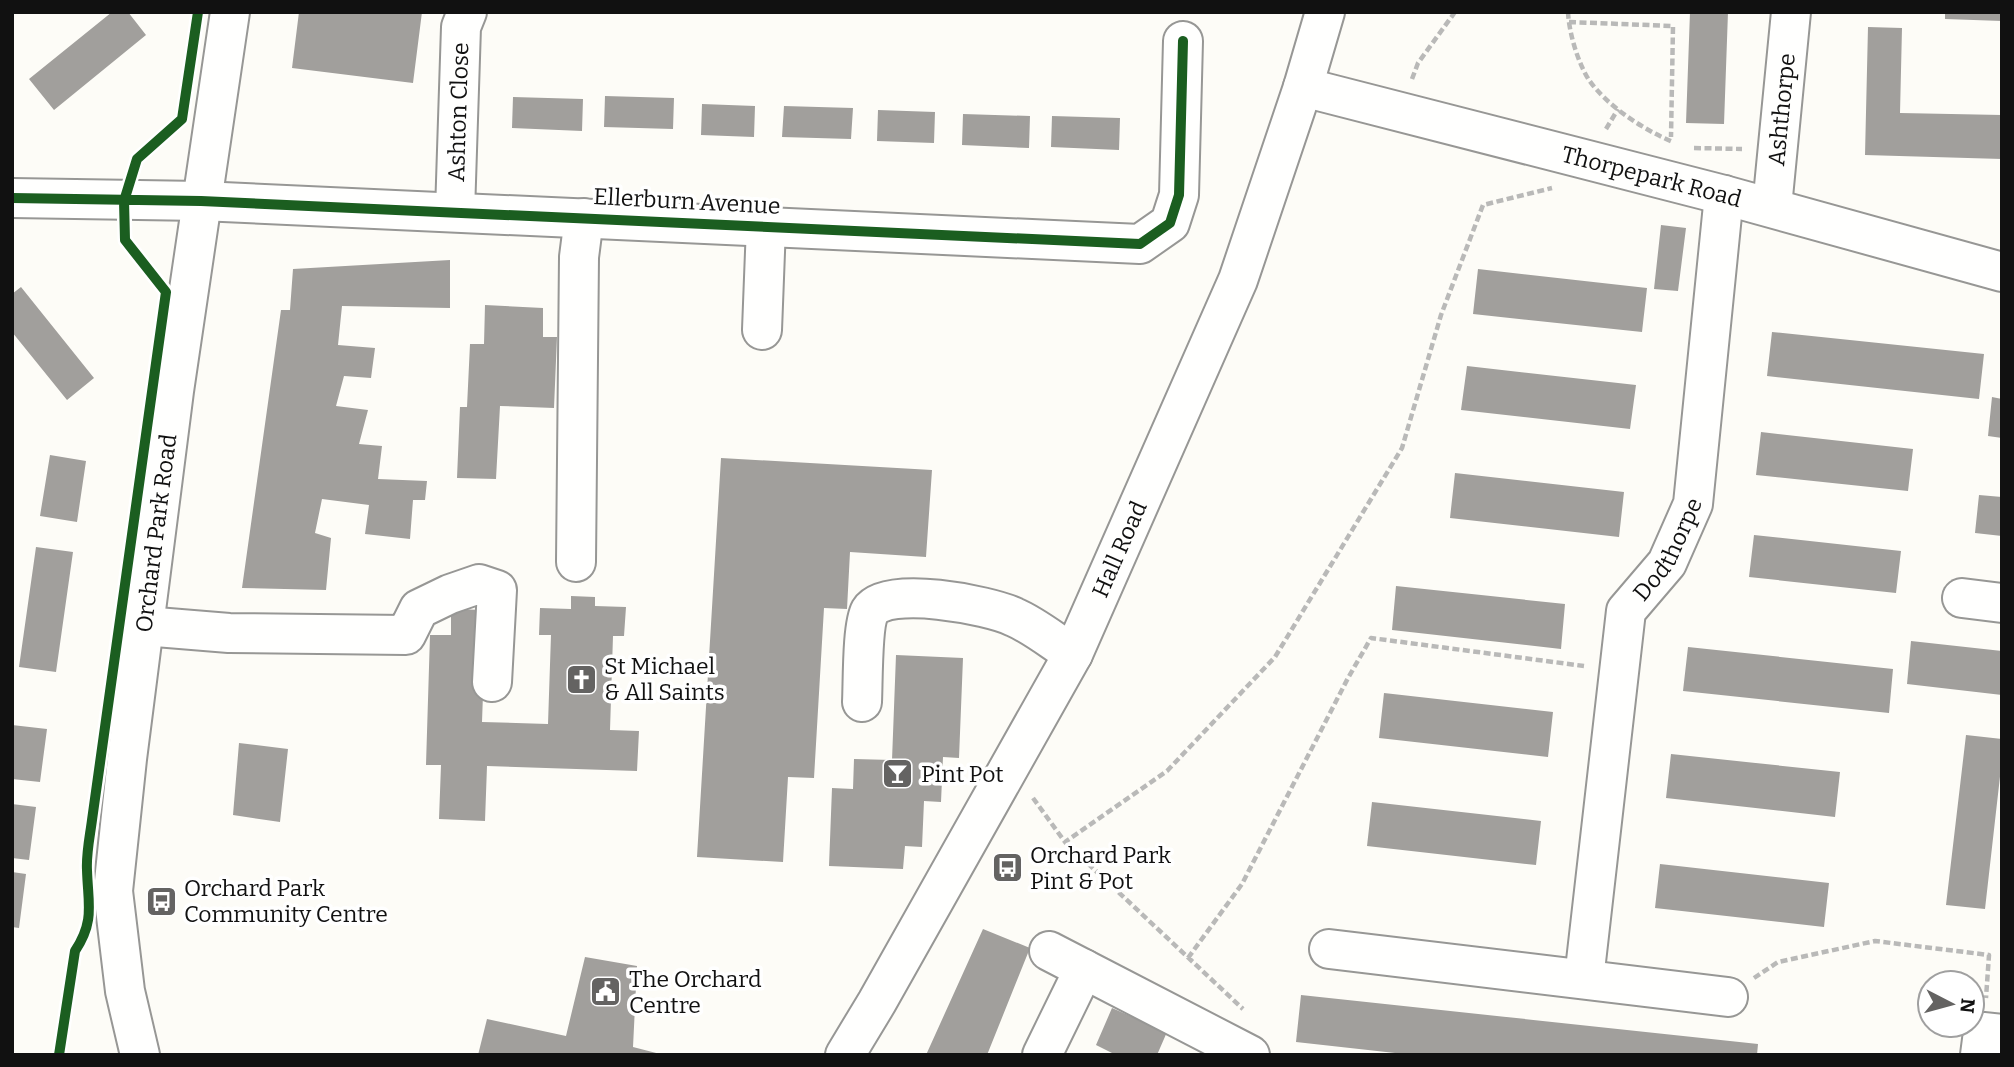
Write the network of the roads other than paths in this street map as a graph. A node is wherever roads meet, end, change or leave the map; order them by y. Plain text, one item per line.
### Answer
1 (230, 12) edge
2 (467, 12) edge
3 (1325, 12) edge
4 (1791, 12) edge
5 (1184, 41) dead end
6 (1303, 87) junction
7 (1724, 195) junction
8 (12, 198) edge
9 (201, 201) junction
10 (1772, 208) junction
11 (455, 212) junction
12 (584, 218) junction
13 (766, 226) junction
14 (2002, 272) edge
15 (762, 330) dead end
16 (576, 562) dead end
17 (1962, 598) dead end
18 (2002, 603) edge
19 (144, 626) junction
20 (1073, 654) junction
21 (492, 682) dead end
22 (862, 702) dead end
23 (1329, 949) dead end
24 (1049, 951) dead end
25 (1084, 969) junction
26 (1584, 979) junction
27 (1728, 997) road end
28 (1045, 1049) edge
29 (140, 1055) edge
30 (845, 1055) edge
31 (1250, 1055) edge

1 - 9 street, Orchard Park Road
2 - 11 street, Ashton Close
3 - 6 street, Hall Road
4 - 10 street, Ashthorpe
5 - 13 street, Ellerburn Avenue
6 - 7 street, Thorpepark Road
6 - 20 street, Hall Road
7 - 10 street, Thorpepark Road
7 - 26 street, Dodthorpe
8 - 9 street, Ellerburn Avenue
9 - 11 street, Ellerburn Avenue
9 - 19 street, Orchard Park Road
10 - 14 street, Thorpepark Road
11 - 12 street, Ellerburn Avenue
12 - 13 street, Ellerburn Avenue
12 - 16 street
13 - 15 street
17 - 18 street
19 - 21 street
19 - 29 street, Orchard Park Road
20 - 22 street
20 - 30 street, Hall Road
23 - 26 street
24 - 25 street
25 - 28 street
25 - 31 street
26 - 27 street

